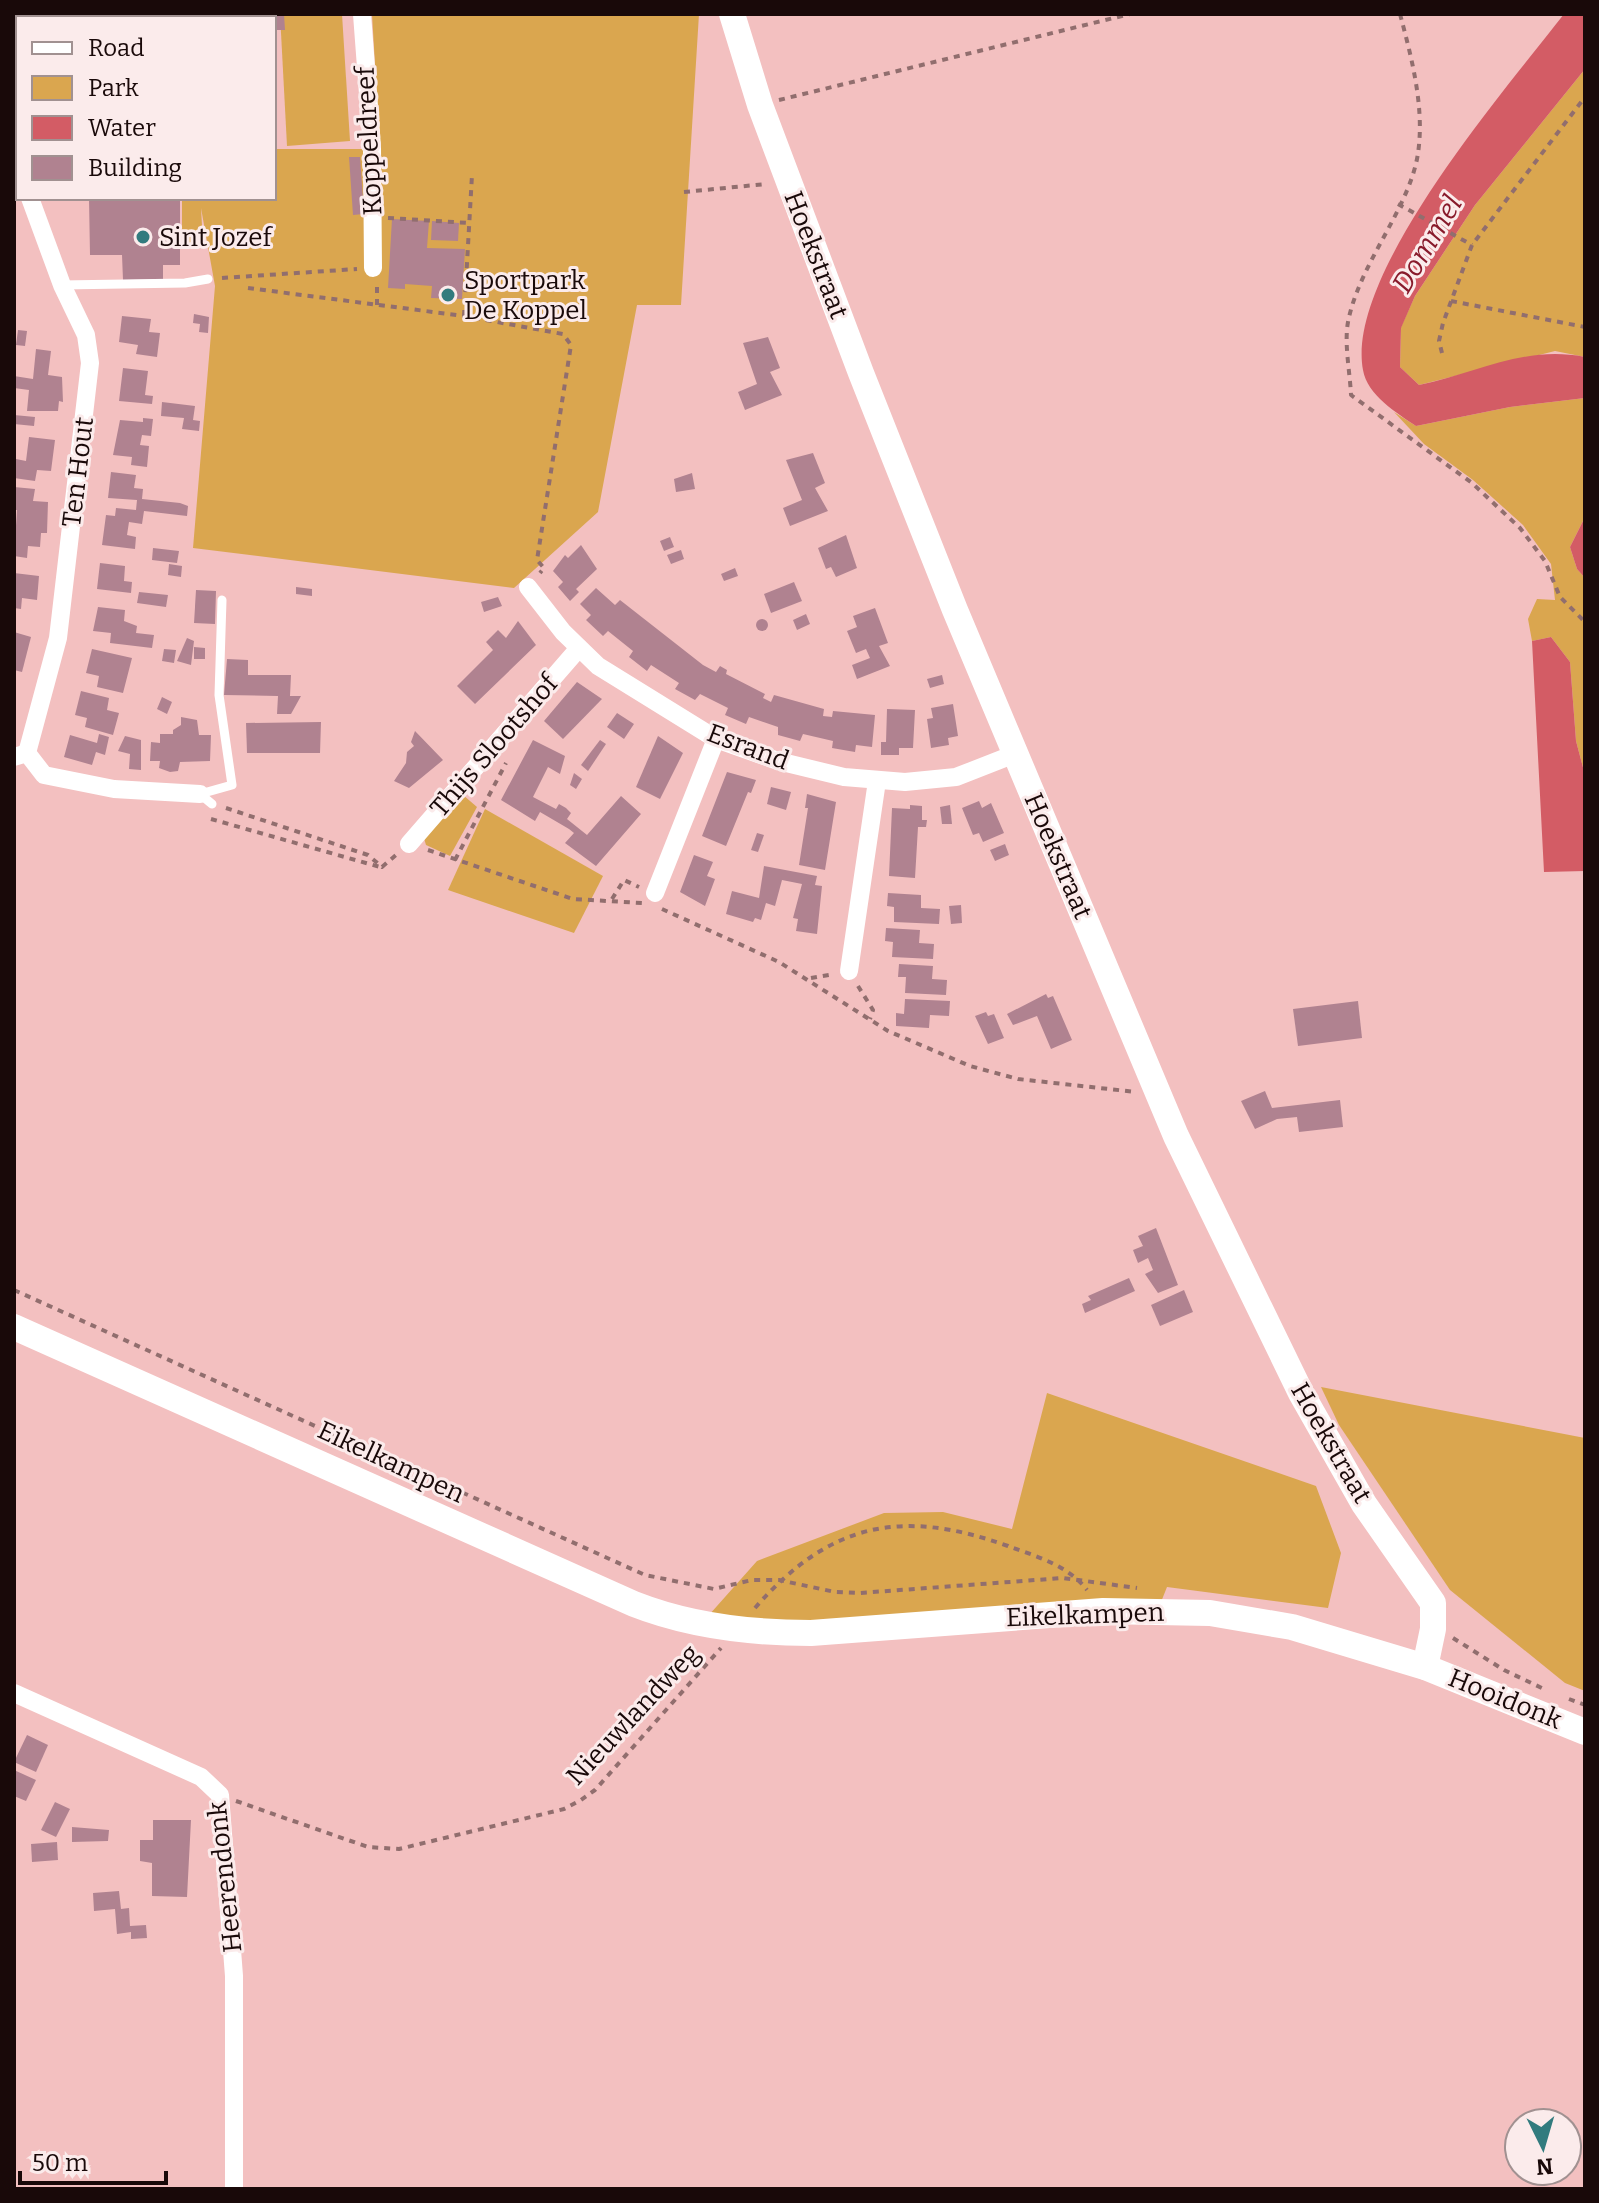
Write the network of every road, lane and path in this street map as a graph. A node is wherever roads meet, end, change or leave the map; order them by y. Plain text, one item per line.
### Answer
1 (362, 14) edge
2 (732, 14) edge
3 (1130, 14) edge
4 (1400, 14) edge
5 (1585, 97) edge
6 (760, 105) junction
7 (472, 175) dead end
8 (788, 181) junction
9 (684, 192) dead end
10 (31, 200) edge
11 (1398, 204) junction
12 (373, 217) junction
13 (470, 223) junction
14 (1469, 243) junction
15 (373, 268) joint
16 (208, 279) joint
17 (62, 285) junction
18 (248, 288) dead end
19 (1451, 301) junction
20 (464, 316) junction
21 (1585, 327) edge
22 (1442, 353) dead end
23 (528, 587) joint
24 (222, 600) dead end
25 (1585, 622) edge
26 (579, 648) junction
27 (716, 739) junction
28 (512, 751) dead end
29 (1015, 754) junction
30 (21, 755) edge
31 (877, 781) junction
32 (206, 799) junction
33 (203, 817) dead end
34 (409, 844) junction
35 (455, 860) junction
36 (382, 867) junction
37 (655, 893) dead end
38 (849, 971) dead end
39 (1158, 1093) junction
40 (14, 1290) edge
41 (14, 1327) edge
42 (1078, 1579) dead end
43 (779, 1580) junction
44 (738, 1628) junction
45 (1433, 1629) junction
46 (1425, 1667) junction
47 (14, 1693) edge
48 (1553, 1693) dead end
49 (1564, 1697) dead end
50 (1585, 1705) edge
51 (1585, 1732) edge
52 (222, 1802) junction
53 (234, 2189) edge

1 - 12 street, Koppeldreef
2 - 6 street, Hoekstraat
3 - 6 path
4 - 11 path
5 - 14 path
6 - 8 street, Hoekstraat
7 - 13 path
8 - 9 path
8 - 29 street, Hoekstraat
10 - 17 street, Ten Hout
11 - 14 path
11 - 25 path
12 - 13 path
12 - 15 street, Koppeldreef
13 - 20 path
14 - 19 path
15 - 16 path
16 - 17 lane
17 - 30 street, Ten Hout
18 - 20 path
19 - 21 path
19 - 22 path
20 - 23 path
23 - 26 street, Esrand
24 - 32 lane
26 - 27 street, Esrand
26 - 34 street, Thijs Slootshof
27 - 31 street, Esrand
27 - 37 street
28 - 35 path
29 - 31 street, Esrand
29 - 39 street, Hoekstraat
30 - 32 street
31 - 38 street
32 - 36 path
33 - 36 path
34 - 35 path
34 - 36 path
35 - 39 path
39 - 45 street, Hoekstraat
40 - 43 path, Eikelkampen
41 - 44 street, Eikelkampen
42 - 43 path, Eikelkampen
43 - 44 path, Eikelkampen
44 - 46 street, Eikelkampen
44 - 52 path, Nieuwlandweg
45 - 46 street, Hoekstraat
45 - 48 path, Hooidonk
46 - 51 street, Hooidonk
47 - 52 street, Heerendonk
49 - 50 path, Hooidonk
52 - 53 street, Heerendonk

